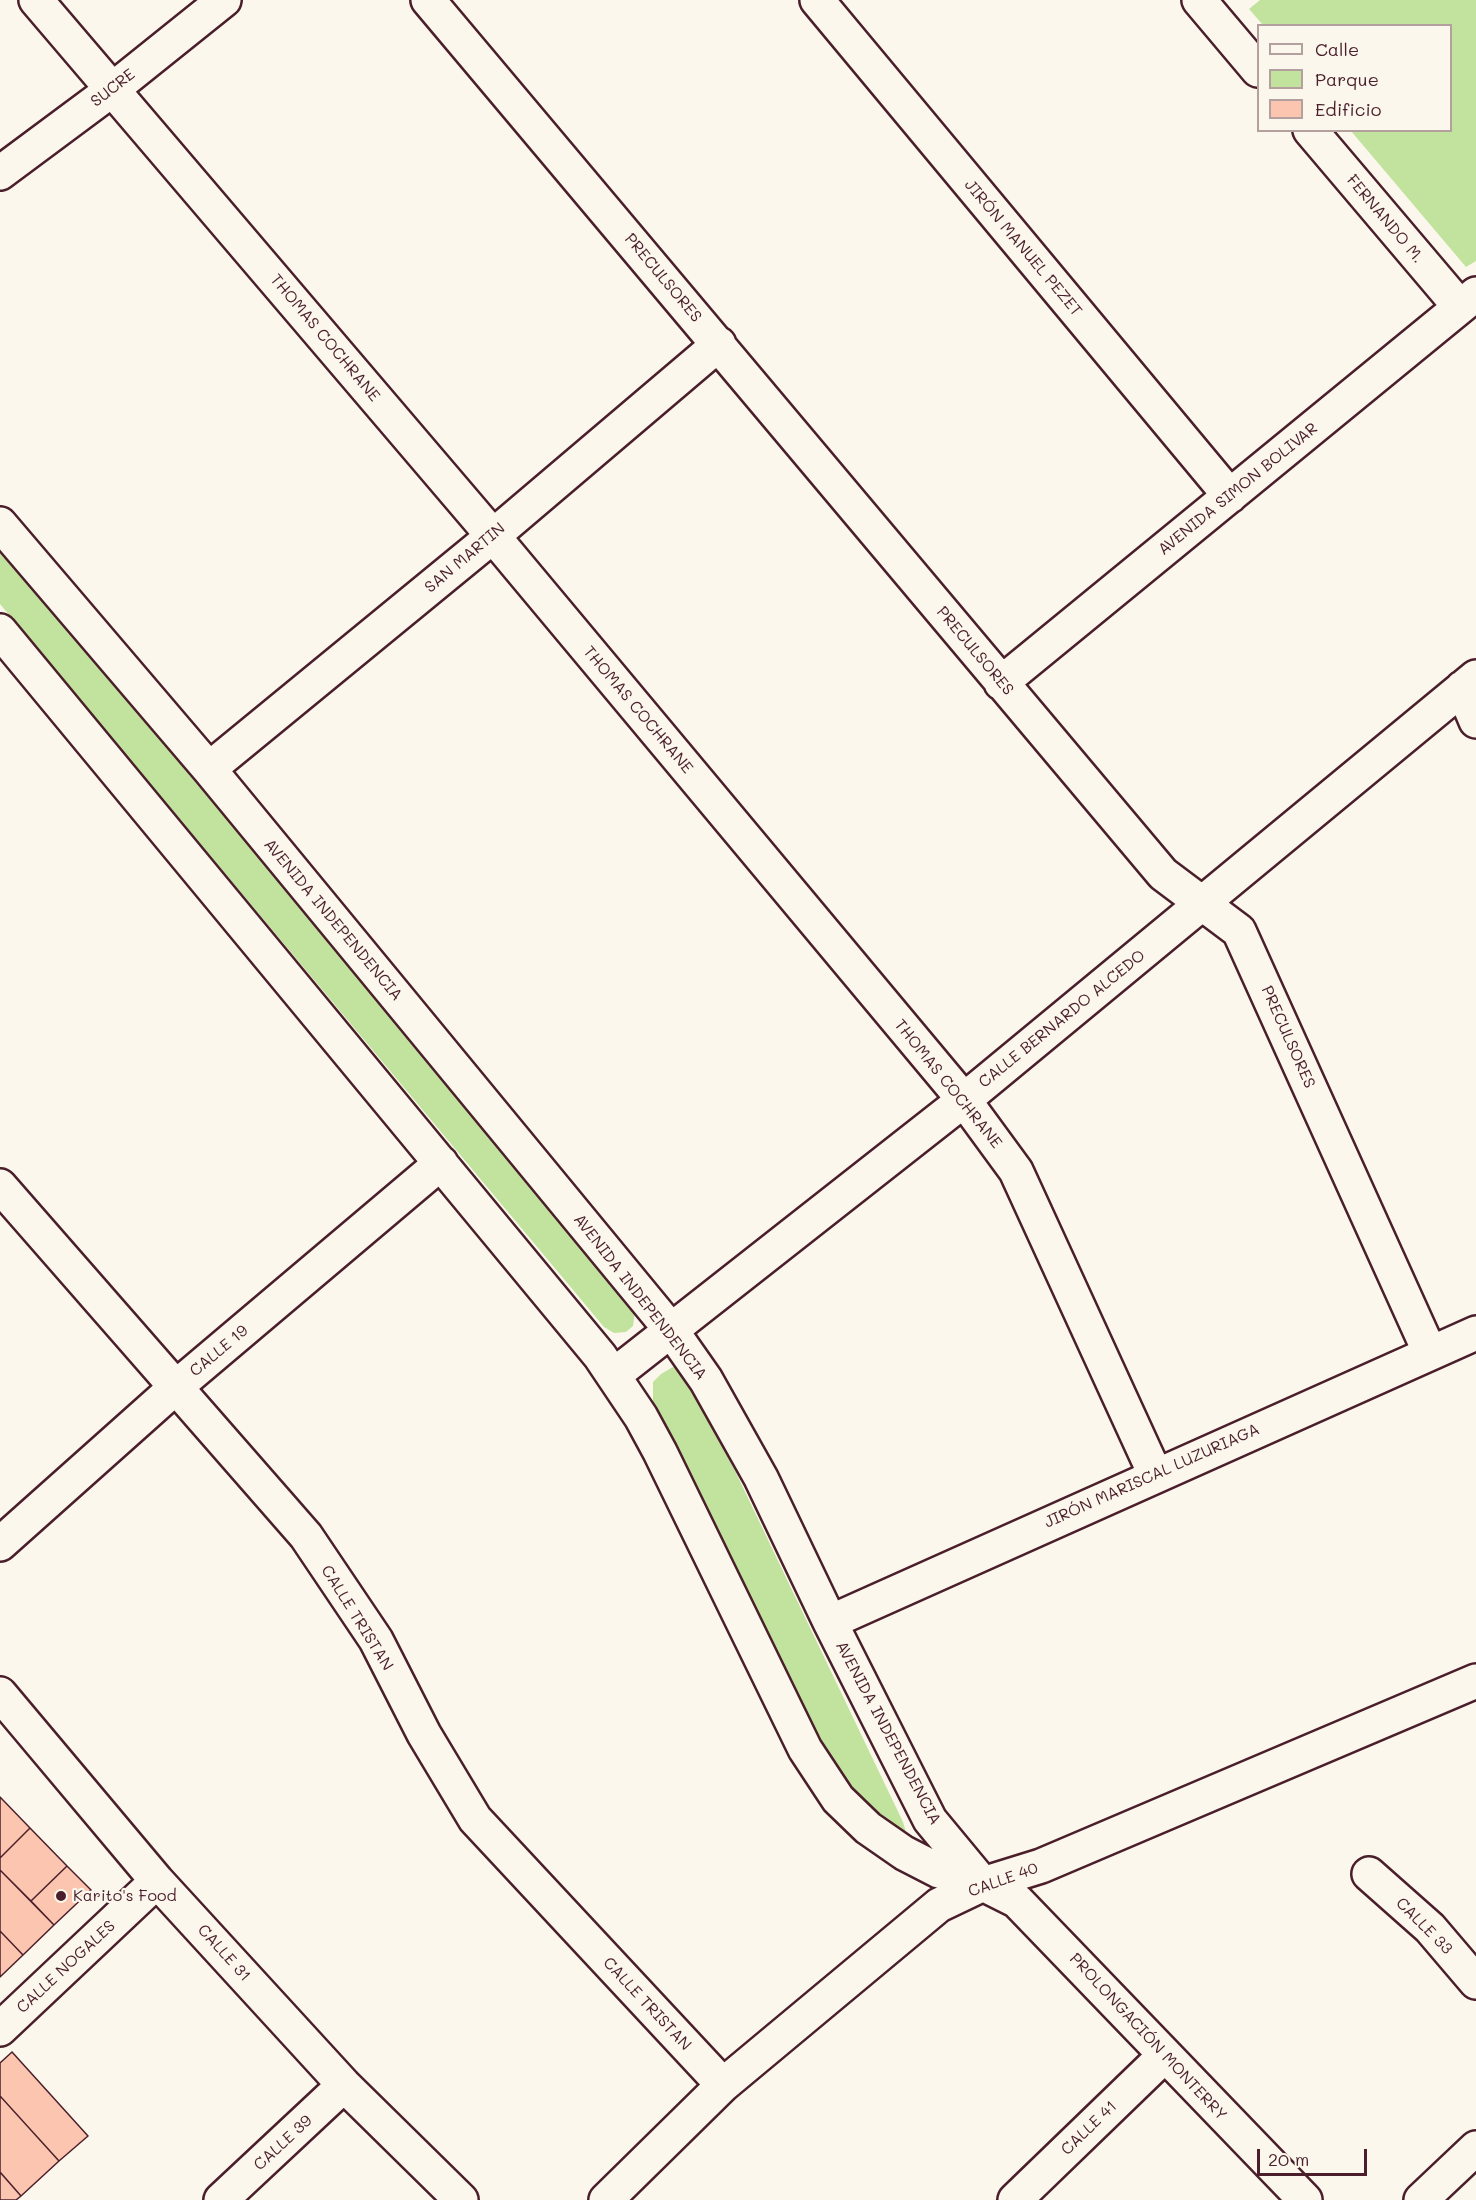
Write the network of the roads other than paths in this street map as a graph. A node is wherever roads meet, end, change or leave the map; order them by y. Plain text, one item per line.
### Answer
1 (36, 0) edge
2 (224, 0) edge
3 (428, 0) edge
4 (817, 0) edge
5 (1199, 0) edge
6 (1257, 69) edge
7 (113, 89) junction
8 (1312, 132) edge
9 (0, 173) edge
10 (1468, 301) edge
11 (719, 344) junction
12 (1230, 496) junction
13 (0, 524) edge
14 (493, 536) junction
15 (0, 631) edge
16 (1469, 682) edge
17 (1001, 683) junction
18 (1476, 721) edge
19 (209, 769) junction
20 (1202, 904) junction
21 (964, 1100) junction
22 (441, 1163) junction
23 (0, 1186) edge
24 (670, 1330) junction
25 (1476, 1333) edge
26 (1430, 1353) junction
27 (614, 1375) junction
28 (176, 1387) junction
29 (1155, 1474) junction
30 (0, 1544) edge
31 (830, 1622) junction
32 (1476, 1681) edge
33 (0, 1694) edge
34 (1369, 1874) dead end
35 (158, 1881) junction
36 (983, 1884) junction
37 (1476, 1982) edge
38 (0, 2029) edge
39 (1164, 2056) junction
40 (344, 2085) junction
41 (723, 2085) junction
42 (1476, 2148) edge
43 (221, 2200) edge
44 (461, 2200) edge
45 (606, 2200) edge
46 (1015, 2200) edge
47 (1305, 2200) edge
48 (1421, 2200) edge

1 - 7 street, THOMAS COCHRANE
2 - 7 street, SUCRE
3 - 11 street, PRECULSORES
4 - 12 street, JIRÓN MANUEL PEZET
5 - 6 street
7 - 9 street, SUCRE
7 - 14 street, THOMAS COCHRANE
8 - 10 street, FERNANDO M.
10 - 12 street, AVENIDA SIMON BOLIVAR
11 - 14 street, SAN MARTIN
11 - 17 street, PRECULSORES
12 - 17 street, AVENIDA SIMON BOLIVAR
13 - 19 street, AVENIDA INDEPENDENCIA
14 - 19 street, SAN MARTIN
14 - 21 street, THOMAS COCHRANE
15 - 22 street
16 - 18 street
16 - 20 street, CALLE BERNARDO ALCEDO
17 - 20 street, PRECULSORES
19 - 24 street, AVENIDA INDEPENDENCIA
20 - 21 street, CALLE BERNARDO ALCEDO
20 - 26 street, PRECULSORES
21 - 24 street, CALLE BERNARDO ALCEDO
21 - 29 street, THOMAS COCHRANE
22 - 27 street
22 - 28 street, CALLE 19
23 - 28 street, CALLE TRISTAN
24 - 27 street, CALLE BERNARDO ALCEDO
24 - 31 street, AVENIDA INDEPENDENCIA
25 - 26 street, JIRÓN MARISCAL LUZURIAGA
26 - 29 street, JIRÓN MARISCAL LUZURIAGA
27 - 36 street
28 - 30 street, CALLE 19
28 - 41 street, CALLE TRISTAN
29 - 31 street, JIRÓN MARISCAL LUZURIAGA
31 - 36 street, AVENIDA INDEPENDENCIA
32 - 36 street, CALLE 40
33 - 35 street, CALLE 31
34 - 37 street, CALLE 33
35 - 38 street, CALLE NOGALES
35 - 40 street, CALLE 31
36 - 39 street, PROLONGACIÓN MONTERRY
36 - 41 street, CALLE 40
39 - 46 street, CALLE 41
39 - 47 street, PROLONGACIÓN MONTERRY
40 - 43 street, CALLE 39
40 - 44 street, CALLE 31
41 - 45 street, CALLE 40
42 - 48 street

